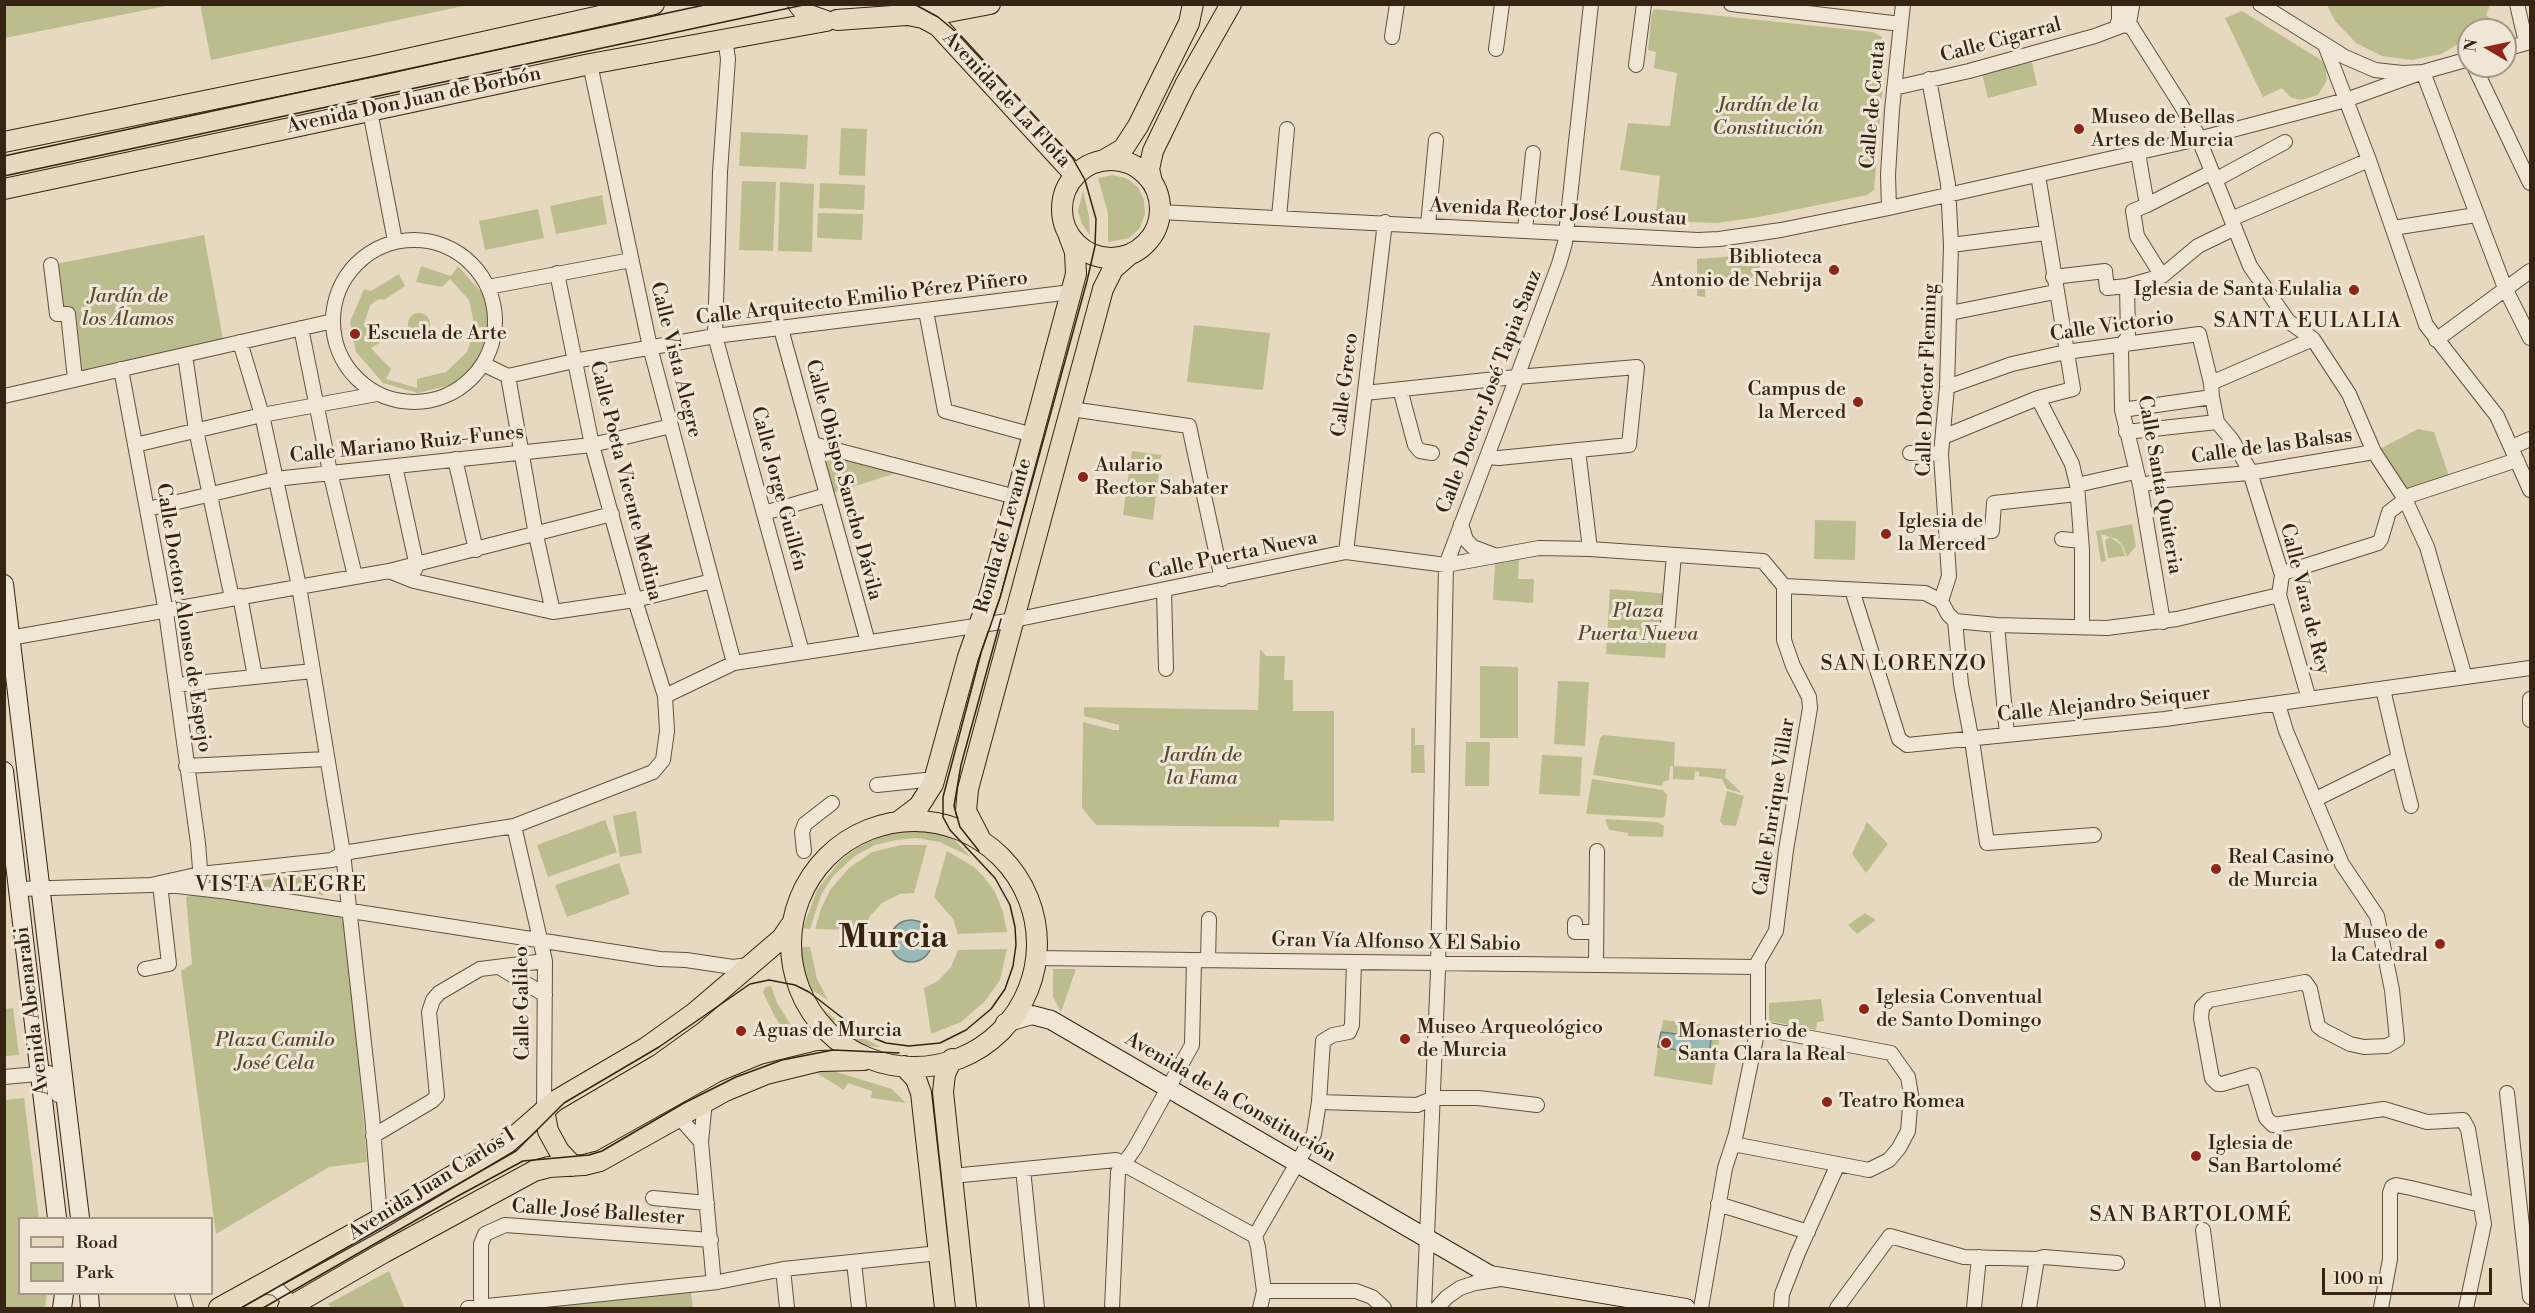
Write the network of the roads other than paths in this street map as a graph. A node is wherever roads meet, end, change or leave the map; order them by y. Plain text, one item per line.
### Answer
1 (654, 4) edge
2 (798, 4) edge
3 (859, 4) edge
4 (990, 4) edge
5 (1193, 4) edge
6 (1216, 4) edge
7 (1232, 4) edge
8 (1397, 4) edge
9 (1502, 4) edge
10 (1591, 4) edge
11 (1644, 4) edge
12 (1731, 4) edge
13 (1903, 4) edge
14 (2260, 4) edge
15 (2517, 4) edge
16 (2124, 6) edge
17 (903, 14) junction
18 (831, 20) junction
19 (1901, 24) junction
20 (2126, 26) junction
21 (724, 38) junction
22 (1392, 38) dead end
23 (2528, 43) edge
24 (2325, 45) junction
25 (1496, 49) dead end
26 (2457, 62) edge
27 (590, 64) junction
28 (1636, 65) dead end
29 (2423, 72) junction
30 (2480, 78) edge
31 (1929, 79) junction
32 (1185, 85) junction
33 (1894, 88) junction
34 (2346, 100) junction
35 (370, 111) junction
36 (1287, 129) dead end
37 (2198, 139) junction
38 (1436, 140) dead end
39 (4, 142) edge
40 (2285, 142) dead end
41 (2530, 149) edge
42 (1533, 153) dead end
43 (2138, 153) junction
44 (2517, 153) junction
45 (1104, 159) junction
46 (2369, 160) junction
47 (1075, 175) junction
48 (2037, 175) junction
49 (2213, 176) junction
50 (1152, 182) junction
51 (2530, 183) edge
52 (4, 189) edge
53 (1949, 195) junction
54 (2147, 205) junction
55 (1889, 208) junction
56 (1160, 212) junction
57 (2476, 215) junction
58 (1279, 217) junction
59 (1385, 222) junction
60 (2233, 224) junction
61 (1428, 225) junction
62 (2393, 228) junction
63 (1525, 230) junction
64 (1566, 232) junction
65 (2046, 233) junction
66 (1070, 236) junction
67 (395, 241) junction
68 (1951, 245) junction
69 (1129, 255) junction
70 (631, 260) junction
71 (51, 265) dead end
72 (2530, 271) edge
73 (557, 273) junction
74 (2162, 276) junction
75 (2053, 277) junction
76 (488, 286) junction
77 (2127, 286) junction
78 (2505, 288) junction
79 (1071, 292) junction
80 (2055, 292) junction
81 (926, 311) junction
82 (1950, 313) junction
83 (333, 321) junction
84 (301, 328) junction
85 (781, 328) junction
86 (715, 336) junction
87 (2530, 338) edge
88 (2313, 339) junction
89 (2436, 340) junction
90 (240, 342) junction
91 (2121, 346) junction
92 (650, 347) junction
93 (2066, 352) junction
94 (185, 355) junction
95 (574, 361) junction
96 (483, 364) junction
97 (121, 369) junction
98 (508, 376) junction
99 (1517, 377) junction
100 (75, 380) junction
101 (2211, 382) junction
102 (1947, 387) junction
103 (1400, 389) junction
104 (1365, 393) junction
105 (377, 394) junction
106 (4, 396) edge
107 (2212, 397) junction
108 (2038, 398) junction
109 (317, 406) junction
110 (1071, 409) junction
111 (2122, 410) junction
112 (262, 415) junction
113 (2217, 422) junction
114 (671, 426) junction
115 (196, 430) junction
116 (2126, 432) junction
117 (1033, 435) junction
118 (1943, 437) junction
119 (2530, 439) edge
120 (813, 444) junction
121 (135, 445) junction
122 (592, 445) junction
123 (1578, 450) junction
124 (522, 452) junction
125 (2374, 452) junction
126 (1432, 453) dead end
127 (1910, 453) dead end
128 (2515, 453) junction
129 (1941, 454) junction
130 (1487, 457) junction
131 (455, 459) junction
132 (395, 466) junction
133 (330, 472) junction
134 (2249, 473) junction
135 (2138, 478) junction
136 (275, 479) junction
137 (2077, 490) junction
138 (2530, 490) edge
139 (827, 495) junction
140 (211, 496) junction
141 (1016, 496) junction
142 (2405, 499) junction
143 (148, 510) junction
144 (764, 513) junction
145 (612, 514) junction
146 (1461, 524) junction
147 (1948, 533) junction
148 (536, 536) junction
149 (2062, 539) dead end
150 (2081, 541) junction
151 (1590, 549) junction
152 (476, 550) junction
153 (1346, 552) junction
154 (1497, 555) junction
155 (1674, 555) junction
156 (416, 562) junction
157 (1446, 565) junction
158 (389, 571) junction
159 (2282, 575) junction
160 (354, 576) junction
161 (1222, 579) junction
162 (414, 581) junction
163 (712, 581) junction
164 (4, 584) edge
165 (299, 586) junction
166 (1784, 586) junction
167 (1164, 590) junction
168 (1851, 590) junction
169 (2279, 595) junction
170 (236, 597) junction
171 (635, 600) junction
172 (1941, 601) junction
173 (166, 612) junction
174 (553, 612) junction
175 (1014, 620) junction
176 (1955, 621) junction
177 (2163, 622) junction
178 (1997, 625) junction
179 (978, 626) junction
180 (2082, 627) junction
181 (1667, 634) dead end
182 (8, 639) edge
183 (868, 642) junction
184 (802, 652) junction
185 (734, 663) junction
186 (2530, 668) edge
187 (1166, 669) dead end
188 (313, 671) junction
189 (255, 677) junction
190 (2464, 677) junction
191 (176, 685) junction
192 (2383, 689) junction
193 (665, 696) junction
194 (2309, 699) junction
195 (2530, 699) edge
196 (2278, 704) junction
197 (2530, 720) edge
198 (2007, 735) junction
199 (1972, 739) junction
200 (2399, 758) junction
201 (326, 759) junction
202 (186, 766) junction
203 (5, 772) edge
204 (935, 779) junction
205 (877, 785) dead end
206 (2316, 799) junction
207 (832, 803) dead end
208 (2411, 806) dead end
209 (897, 822) junction
210 (514, 826) junction
211 (2094, 835) dead end
212 (980, 836) junction
213 (804, 851) dead end
214 (1597, 851) dead end
215 (343, 853) junction
216 (201, 881) junction
217 (160, 884) junction
218 (25, 890) edge
219 (349, 910) junction
220 (798, 910) junction
221 (1209, 919) dead end
222 (1575, 923) dead end
223 (1596, 932) junction
224 (542, 939) junction
225 (1035, 958) junction
226 (1201, 960) junction
227 (545, 961) junction
228 (1354, 962) junction
229 (1438, 963) junction
230 (751, 965) junction
231 (1596, 965) junction
232 (499, 967) junction
233 (1757, 968) junction
234 (145, 969) dead end
235 (545, 995) junction
236 (1005, 1023) junction
237 (1758, 1028) junction
238 (952, 1059) junction
239 (877, 1061) junction
240 (904, 1066) junction
241 (40, 1073) junction
242 (4, 1077) edge
243 (1168, 1088) junction
244 (2507, 1093) dead end
245 (1434, 1098) junction
246 (705, 1101) junction
247 (1319, 1102) junction
248 (1537, 1105) dead end
249 (543, 1110) junction
250 (679, 1117) junction
251 (373, 1136) junction
252 (701, 1142) junction
253 (1733, 1144) junction
254 (1123, 1163) junction
255 (1296, 1163) junction
256 (1838, 1164) junction
257 (573, 1167) junction
258 (1023, 1169) junction
259 (75, 1170) junction
260 (952, 1176) junction
261 (653, 1198) dead end
262 (707, 1203) junction
263 (1718, 1204) junction
264 (2481, 1205) junction
265 (57, 1217) edge
266 (80, 1217) edge
267 (380, 1219) junction
268 (2203, 1230) dead end
269 (1808, 1232) junction
270 (1255, 1236) junction
271 (711, 1240) junction
272 (1428, 1240) junction
273 (939, 1253) junction
274 (1979, 1257) junction
275 (2037, 1259) junction
276 (854, 1262) junction
277 (2117, 1263) dead end
278 (783, 1269) junction
279 (719, 1275) junction
280 (1502, 1278) junction
281 (258, 1286) junction
282 (1264, 1291) junction
283 (2530, 1298) edge
284 (318, 1299) edge
285 (293, 1307) edge
286 (219, 1308) edge
287 (477, 1308) edge
288 (787, 1308) edge
289 (859, 1308) edge
290 (945, 1308) edge
291 (966, 1308) edge
292 (1037, 1308) edge
293 (1112, 1308) edge
294 (1260, 1308) edge
295 (1384, 1308) edge
296 (1427, 1308) edge
297 (1686, 1308) edge
298 (1701, 1308) edge
299 (1781, 1308) edge
300 (1837, 1308) edge
301 (1974, 1308) edge
302 (2029, 1308) edge
303 (2213, 1308) edge
304 (2381, 1308) edge
305 (2466, 1308) edge

1 - 39 main road
2 - 18 main road
3 - 18 main road
4 - 17 main road, Avenida Don Juan de Borbón
5 - 45 main road
6 - 32 main road
7 - 32 main road
8 - 22 street
9 - 25 street
10 - 64 street, Calle Doctor José Tapia Sanz
11 - 28 street
12 - 19 street
13 - 19 street, Calle de Ceuta
14 - 24 street
15 - 23 street
16 - 20 street
17 - 18 main road, Avenida Don Juan de Borbón
17 - 47 main road, Avenida de La Flota
18 - 21 main road, Avenida Don Juan de Borbón
19 - 33 street, Calle de Ceuta
20 - 31 street, Calle Cigarral
20 - 37 street
21 - 27 main road, Avenida Don Juan de Borbón
21 - 86 street, Calle Jorge Guillén
24 - 29 street
24 - 34 street
26 - 29 street
27 - 35 main road, Avenida Don Juan de Borbón
27 - 70 street, Calle Vista Alegre
29 - 34 street, Avenida Rector José Loustau
29 - 57 street
30 - 44 street
31 - 33 street, Calle Cigarral
31 - 53 street, Calle Doctor Fleming
32 - 50 main road
33 - 55 street, Calle de Ceuta
34 - 37 street, Avenida Rector José Loustau
34 - 46 street
35 - 52 main road, Avenida Don Juan de Borbón
35 - 67 street
36 - 58 street
37 - 43 street, Avenida Rector José Loustau
37 - 49 street
38 - 61 street
40 - 49 street
41 - 44 street
42 - 63 street
43 - 48 street, Avenida Rector José Loustau
43 - 54 street
44 - 51 street
45 - 47 main road
45 - 50 main road
46 - 60 street
46 - 62 street
47 - 66 main road
48 - 53 street, Avenida Rector José Loustau
48 - 65 street
49 - 54 street
49 - 60 street
50 - 56 main road
53 - 55 street, Avenida Rector José Loustau
53 - 68 street, Calle Doctor Fleming
54 - 74 street
55 - 64 street, Avenida Rector José Loustau
56 - 58 street, Avenida Rector José Loustau
56 - 69 main road
57 - 62 street
57 - 78 street
58 - 59 street, Avenida Rector José Loustau
59 - 61 street, Avenida Rector José Loustau
59 - 104 street, Calle Greco
60 - 74 street
60 - 88 street
61 - 63 street, Avenida Rector José Loustau
62 - 89 street
63 - 64 street, Avenida Rector José Loustau
64 - 99 street, Calle Doctor José Tapia Sanz
65 - 68 street
65 - 75 street
66 - 69 main road
66 - 79 main road, Ronda de Levante
67 - 76 street
67 - 83 street
68 - 82 street, Calle Doctor Fleming
69 - 110 main road, Ronda de Levante
70 - 73 street
70 - 92 street, Calle Vista Alegre
71 - 100 street
72 - 78 street
73 - 76 street
73 - 95 street, Calle Poeta Vicente Medina
74 - 77 street
75 - 77 street
75 - 80 street
76 - 96 street
77 - 91 street, Calle Santa Quiteria
78 - 87 street
78 - 89 street
79 - 81 street, Calle Arquitecto Emilio Pérez Piñero
79 - 117 main road, Ronda de Levante
80 - 82 street
80 - 93 street
81 - 85 street, Calle Arquitecto Emilio Pérez Piñero
81 - 117 street
82 - 102 street, Calle Doctor Fleming
83 - 84 street
83 - 105 street
84 - 90 street
84 - 109 street
85 - 86 street, Calle Arquitecto Emilio Pérez Piñero
85 - 120 street, Calle Obispo Sancho Dávila
86 - 92 street, Calle Arquitecto Emilio Pérez Piñero
86 - 144 street, Calle Jorge Guillén
88 - 101 street
88 - 125 street
89 - 128 street
90 - 94 street
90 - 112 street
91 - 93 street, Calle Victorio
91 - 101 street, Calle Victorio
91 - 111 street, Calle Santa Quiteria
92 - 95 street, Calle Arquitecto Emilio Pérez Piñero
92 - 114 street, Calle Vista Alegre
93 - 102 street, Calle Victorio
93 - 108 street
94 - 97 street
94 - 115 street
95 - 98 street, Calle Arquitecto Emilio Pérez Piñero
95 - 122 street, Calle Poeta Vicente Medina
96 - 98 street
96 - 105 street
97 - 100 street
97 - 121 street, Calle Doctor Alonso de Espejo
98 - 124 street
99 - 103 street
99 - 123 street
99 - 130 street, Calle Doctor José Tapia Sanz
100 - 106 street
101 - 107 street
102 - 118 street, Calle Doctor Fleming
103 - 104 street
103 - 126 street
104 - 153 street, Calle Greco
105 - 109 street
107 - 111 street
107 - 113 street
108 - 118 street
108 - 137 street
109 - 112 street
109 - 133 street
110 - 161 street
110 - 175 main road, Ronda de Levante
111 - 116 street, Calle Santa Quiteria
112 - 115 street
112 - 136 street
113 - 116 street
113 - 134 street, Calle Vara de Rey
114 - 122 street, Calle Mariano Ruiz-Funes
114 - 163 street, Calle Vista Alegre
115 - 121 street
115 - 140 street
116 - 135 street, Calle Santa Quiteria
117 - 141 main road, Ronda de Levante
118 - 129 street, Calle Doctor Fleming
119 - 128 street
120 - 139 street, Calle Obispo Sancho Dávila
120 - 141 street
121 - 143 street, Calle Doctor Alonso de Espejo
122 - 124 street, Calle Mariano Ruiz-Funes
122 - 145 street, Calle Poeta Vicente Medina
123 - 130 street
123 - 151 street
124 - 131 street, Calle Mariano Ruiz-Funes
124 - 148 street
125 - 134 street, Calle de las Balsas
125 - 142 street
127 - 129 street
128 - 138 street
128 - 142 street
129 - 147 street, Calle Doctor Fleming
130 - 146 street, Calle Doctor José Tapia Sanz
131 - 132 street, Calle Mariano Ruiz-Funes
131 - 152 street
132 - 133 street, Calle Mariano Ruiz-Funes
132 - 156 street
133 - 136 street, Calle Mariano Ruiz-Funes
133 - 160 street
134 - 135 street, Calle de las Balsas
134 - 159 street, Calle Vara de Rey
135 - 137 street, Calle de las Balsas
135 - 177 street, Calle Santa Quiteria
136 - 140 street, Calle Mariano Ruiz-Funes
136 - 165 street
137 - 147 street, Calle de las Balsas
137 - 150 street
139 - 144 street
139 - 183 street, Calle Obispo Sancho Dávila
140 - 143 street, Calle Mariano Ruiz-Funes
140 - 170 street
141 - 179 main road, Ronda de Levante
142 - 159 street
142 - 190 street
143 - 173 street, Calle Doctor Alonso de Espejo
144 - 184 street, Calle Jorge Guillén
145 - 148 street
145 - 171 street, Calle Poeta Vicente Medina
146 - 154 street
146 - 157 street, Calle Doctor José Tapia Sanz
147 - 172 street, Calle Doctor Fleming
148 - 152 street
148 - 174 street
149 - 150 street
150 - 180 street
151 - 154 street, Calle Puerta Nueva
151 - 155 street, Calle Puerta Nueva
152 - 156 street
153 - 157 street, Calle Puerta Nueva
153 - 161 street, Calle Puerta Nueva
154 - 157 street, Calle Puerta Nueva
155 - 166 street, Calle Puerta Nueva
155 - 181 street
156 - 158 street
156 - 162 street
157 - 229 street, Calle Doctor José Tapia Sanz
158 - 160 street
158 - 162 street
159 - 169 street, Calle Vara de Rey
160 - 165 street
161 - 167 street, Calle Puerta Nueva
162 - 174 street
163 - 171 street
163 - 185 street, Calle Vista Alegre
164 - 182 main road, Avenida Abenarabi
165 - 170 street
165 - 188 street
166 - 168 street
166 - 233 street, Calle Enrique Villar
167 - 175 street, Calle Puerta Nueva
167 - 187 street
168 - 172 street
168 - 199 street, Calle Alejandro Seiquer
169 - 177 street
169 - 194 street, Calle Vara de Rey
170 - 173 street
170 - 189 street
171 - 174 street
171 - 193 street, Calle Poeta Vicente Medina
172 - 176 street
173 - 182 street
173 - 191 street, Calle Doctor Alonso de Espejo
175 - 179 street, Calle Puerta Nueva
175 - 212 main road, Ronda de Levante
176 - 178 street
176 - 199 street
177 - 180 street
178 - 180 street
178 - 198 street
179 - 183 street, Calle Puerta Nueva
179 - 204 main road, Ronda de Levante
182 - 218 main road, Avenida Abenarabi
183 - 184 street, Calle Puerta Nueva
184 - 185 street, Calle Puerta Nueva
185 - 193 street, Calle Puerta Nueva
186 - 190 street, Calle Alejandro Seiquer
188 - 189 street
188 - 201 street
189 - 191 street
190 - 192 street, Calle Alejandro Seiquer
191 - 202 street, Calle Doctor Alonso de Espejo
192 - 194 street, Calle Alejandro Seiquer
192 - 200 street
193 - 210 street, Calle Poeta Vicente Medina
194 - 196 street, Calle Alejandro Seiquer
195 - 197 street
196 - 198 street, Calle Alejandro Seiquer
196 - 206 street
198 - 199 street, Calle Alejandro Seiquer
199 - 211 street
200 - 206 street
200 - 208 street
201 - 202 street
201 - 215 street
202 - 216 street, Calle Doctor Alonso de Espejo
203 - 218 main road, Avenida Abenarabi
204 - 205 street
204 - 209 main road, Ronda de Levante
206 - 264 street
207 - 213 street
209 - 212 main road
209 - 220 main road
210 - 215 street, Calle Poeta Vicente Medina
210 - 224 street, Calle Galileo
212 - 225 main road
214 - 223 street
215 - 216 street, Calle Poeta Vicente Medina
215 - 219 street
216 - 217 street
216 - 219 street
217 - 218 street
217 - 234 street
218 - 241 main road, Avenida Abenarabi
218 - 259 main road, Avenida Abenarabi
219 - 224 street
219 - 251 street
220 - 230 main road, Avenida Juan Carlos I
220 - 239 main road
221 - 226 street
222 - 223 street
223 - 231 street
224 - 227 street, Calle Galileo
224 - 230 street
225 - 226 street, Gran Vía Alfonso X El Sabio
225 - 236 main road
226 - 228 street, Gran Vía Alfonso X El Sabio
226 - 243 street
227 - 232 street
227 - 235 street, Calle Galileo
228 - 229 street, Gran Vía Alfonso X El Sabio
228 - 247 street
229 - 231 street, Gran Vía Alfonso X El Sabio
229 - 245 street, Calle Doctor José Tapia Sanz
230 - 249 main road, Avenida Juan Carlos I
231 - 233 street, Gran Vía Alfonso X El Sabio
232 - 235 street
232 - 251 street
233 - 237 street
235 - 249 street, Calle Galileo
236 - 238 main road
236 - 243 main road, Avenida de la Constitución
237 - 253 street
237 - 256 street
238 - 240 main road
238 - 260 main road
239 - 240 main road
239 - 246 main road, Avenida Juan Carlos I
240 - 273 main road
241 - 242 street
241 - 259 street
241 - 265 main road, Avenida Abenarabi
243 - 254 street
243 - 255 main road, Avenida de la Constitución
244 - 283 street
245 - 247 street
245 - 248 street
245 - 272 street, Calle Doctor José Tapia Sanz
246 - 250 main road, Avenida Juan Carlos I
246 - 252 street
247 - 255 street
249 - 257 main road
249 - 267 main road, Avenida Juan Carlos I
250 - 252 street
250 - 257 main road, Avenida Juan Carlos I
251 - 267 street
252 - 262 street
253 - 256 street
253 - 263 street
254 - 258 street
254 - 270 street
254 - 293 street
255 - 270 street
255 - 272 main road, Avenida de la Constitución
256 - 269 street
257 - 284 main road, Avenida Juan Carlos I
258 - 260 street
258 - 292 street
259 - 266 main road, Avenida Abenarabi
260 - 291 main road
261 - 262 street
262 - 271 street
263 - 269 street
263 - 298 street
264 - 304 street
264 - 305 street
267 - 281 main road, Avenida Juan Carlos I
268 - 303 street
269 - 299 street
270 - 282 street
271 - 279 street
271 - 287 street, Calle José Ballester
272 - 280 main road, Avenida de la Constitución
272 - 296 street, Calle Doctor José Tapia Sanz
273 - 276 street
273 - 290 main road
274 - 275 street
274 - 300 street
274 - 301 street
275 - 277 street
275 - 302 street
276 - 278 street
276 - 289 street
278 - 279 street
278 - 288 street
279 - 287 street
280 - 296 street
280 - 297 main road, Avenida de la Constitución
281 - 285 street
281 - 286 main road, Avenida Juan Carlos I
282 - 294 street
282 - 295 street
284 - 285 main road, Avenida Juan Carlos I

